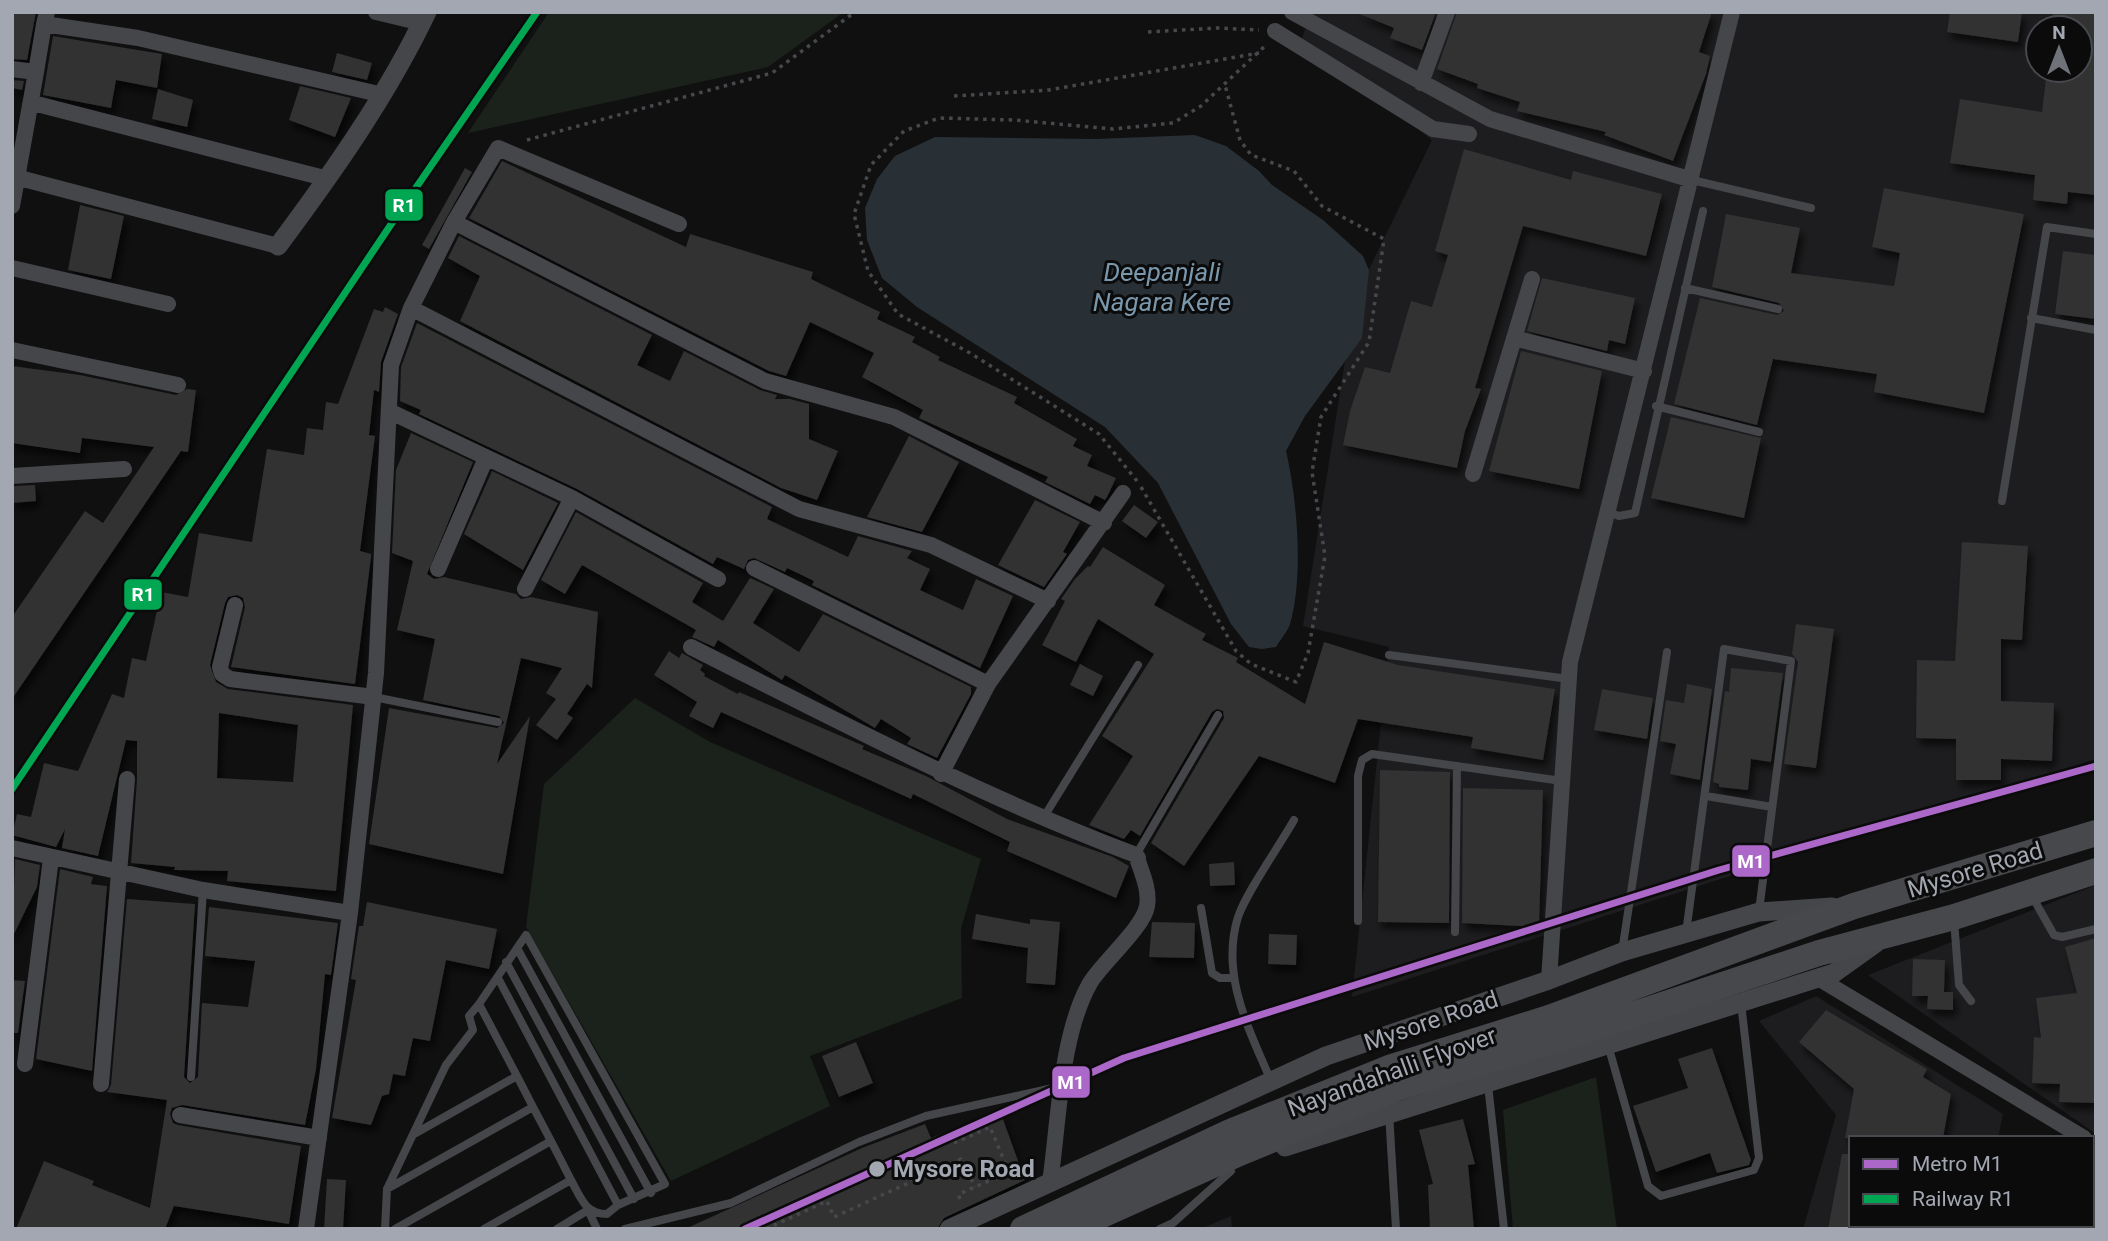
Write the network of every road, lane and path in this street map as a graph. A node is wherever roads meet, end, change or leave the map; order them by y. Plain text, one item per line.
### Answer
1 (376, 12) edge
2 (855, 12) edge
3 (1292, 12) edge
4 (1447, 12) edge
5 (1732, 12) edge
6 (45, 18) edge
7 (424, 18) edge
8 (1275, 31) joint
9 (1148, 32) dead end
10 (12, 69) edge
11 (36, 72) junction
12 (1421, 83) junction
13 (1225, 85) junction
14 (383, 95) junction
15 (954, 96) dead end
16 (33, 103) junction
17 (1469, 134) dead end
18 (498, 148) junction
19 (15, 177) edge
20 (328, 179) junction
21 (1692, 180) junction
22 (12, 206) edge
23 (1811, 208) dead end
24 (1703, 211) dead end
25 (454, 222) junction
26 (679, 224) dead end
27 (2096, 234) edge
28 (278, 246) joint
29 (12, 268) edge
30 (1532, 279) dead end
31 (1685, 288) junction
32 (168, 304) dead end
33 (411, 309) junction
34 (1778, 309) dead end
35 (2031, 318) junction
36 (2096, 330) edge
37 (1514, 338) junction
38 (12, 350) edge
39 (1644, 371) junction
40 (178, 385) dead end
41 (1656, 406) junction
42 (391, 412) junction
43 (1759, 432) dead end
44 (486, 458) junction
45 (124, 469) dead end
46 (1473, 474) dead end
47 (12, 476) edge
48 (1123, 493) dead end
49 (572, 498) junction
50 (2002, 501) dead end
51 (1608, 512) junction
52 (1104, 523) junction
53 (754, 568) dead end
54 (438, 569) dead end
55 (718, 579) dead end
56 (525, 589) dead end
57 (1048, 601) junction
58 (235, 606) dead end
59 (691, 647) dead end
60 (1667, 652) dead end
61 (1389, 655) dead end
62 (1138, 665) dead end
63 (1569, 679) junction
64 (988, 684) junction
65 (374, 697) junction
66 (1218, 715) dead end
67 (498, 722) dead end
68 (1457, 766) junction
69 (941, 774) junction
70 (127, 779) dead end
71 (1562, 781) junction
72 (1706, 796) junction
73 (1772, 807) junction
74 (1042, 820) junction
75 (1294, 820) dead end
76 (2096, 833) edge
77 (12, 848) edge
78 (1137, 857) junction
79 (51, 858) junction
80 (2096, 871) edge
81 (119, 874) junction
82 (203, 890) junction
83 (2030, 892) junction
84 (1854, 906) junction
85 (1201, 908) dead end
86 (1759, 912) junction
87 (350, 913) junction
88 (1954, 917) junction
89 (1358, 921) dead end
90 (2096, 929) edge
91 (1455, 932) dead end
92 (1686, 936) junction
93 (1770, 938) joint
94 (517, 948) junction
95 (1622, 952) junction
96 (506, 962) junction
97 (1819, 966) junction
98 (498, 978) junction
99 (1234, 978) junction
100 (1549, 980) junction
101 (1971, 1001) dead end
102 (1741, 1003) junction
103 (479, 1004) junction
104 (1608, 1045) junction
105 (25, 1064) dead end
106 (517, 1076) junction
107 (191, 1077) dead end
108 (1270, 1081) junction
109 (1488, 1082) junction
110 (101, 1084) dead end
111 (1063, 1086) junction
112 (1392, 1090) junction
113 (533, 1107) junction
114 (180, 1115) dead end
115 (416, 1133) junction
116 (2081, 1136) edge
117 (318, 1138) junction
118 (551, 1141) junction
119 (954, 1143) dead end
120 (1231, 1171) junction
121 (571, 1180) junction
122 (1050, 1182) junction
123 (975, 1187) junction
124 (387, 1189) junction
125 (651, 1192) junction
126 (634, 1199) junction
127 (618, 1205) junction
128 (588, 1210) junction
129 (961, 1211) dead end
130 (306, 1229) edge
131 (385, 1229) edge
132 (395, 1229) edge
133 (484, 1229) edge
134 (557, 1229) edge
135 (597, 1229) edge
136 (625, 1229) edge
137 (766, 1229) edge
138 (949, 1229) edge
139 (1023, 1229) edge
140 (1071, 1229) edge
141 (1101, 1229) edge
142 (1160, 1229) edge
143 (1396, 1229) edge
144 (1504, 1229) edge

1 - 7 street
2 - 18 path
3 - 12 street
4 - 12 street
5 - 21 street
6 - 11 street
6 - 14 street
7 - 14 street
8 - 9 path
8 - 17 street
10 - 11 street
11 - 16 street
12 - 21 street
13 - 13 path
13 - 15 path
14 - 20 street
16 - 19 street
16 - 20 street
18 - 25 street
18 - 26 street
19 - 22 street
19 - 28 street
20 - 28 street
21 - 23 lane
21 - 39 street
24 - 31 lane
25 - 33 street
25 - 52 street
27 - 35 lane
29 - 32 street
30 - 37 street
31 - 34 lane
31 - 41 lane
33 - 42 street
33 - 57 street
35 - 36 lane
35 - 50 lane
37 - 39 street
37 - 46 street
38 - 40 street
39 - 51 street
41 - 43 lane
41 - 51 lane
42 - 44 street
42 - 65 street
44 - 49 street
44 - 54 street
45 - 47 street
48 - 52 street
49 - 55 street
49 - 56 street
51 - 63 street
52 - 57 street
53 - 64 street
57 - 64 street
58 - 65 street
59 - 69 street
60 - 95 lane
61 - 63 lane
62 - 74 lane
63 - 71 street
64 - 69 street
65 - 67 lane
65 - 87 street
66 - 78 lane
68 - 71 lane
68 - 89 lane
68 - 91 lane
69 - 74 street
70 - 81 street
71 - 100 street
72 - 73 lane
72 - 73 lane
72 - 92 lane
73 - 86 lane
74 - 78 street
75 - 99 lane
76 - 84 highway, Mysore Road
77 - 79 street
78 - 111 street
79 - 81 street
79 - 105 street
80 - 83 highway, Mysore Road
81 - 82 street
81 - 110 street
82 - 87 street
82 - 107 lane
83 - 88 highway, Mysore Road
83 - 90 lane
84 - 86 street, Mysore Road
84 - 93 highway, Mysore Road
85 - 99 lane
86 - 92 street, Mysore Road
87 - 117 street
88 - 97 highway, Mysore Road
88 - 101 lane
92 - 95 street, Mysore Road
93 - 112 highway, Nayandahalli Flyover
94 - 96 lane
94 - 125 lane
94 - 125 lane
95 - 100 street, Mysore Road
96 - 98 lane
96 - 126 lane
97 - 102 street, Mysore Road
97 - 112 highway, Nayandahalli Flyover
97 - 116 street
98 - 103 lane
98 - 127 lane
99 - 108 lane
100 - 108 street, Mysore Road
102 - 104 street, Mysore Road
102 - 104 lane
103 - 106 lane
103 - 115 lane
104 - 109 street, Mysore Road
106 - 113 lane
106 - 115 lane
108 - 122 street, Mysore Road
109 - 112 street, Mysore Road
109 - 144 lane
111 - 122 street
111 - 136 lane
112 - 120 street, Mysore Road
112 - 139 highway, Nayandahalli Flyover
112 - 140 highway, Nayandahalli Flyover
112 - 143 lane
113 - 118 lane
113 - 124 lane
114 - 117 street
115 - 124 lane
117 - 130 street
118 - 121 lane
118 - 132 lane
119 - 123 path
120 - 141 street, Mysore Road
120 - 142 lane
121 - 128 lane
121 - 133 lane
122 - 138 street, Mysore Road
123 - 129 path
123 - 137 path
124 - 131 lane
125 - 126 lane
126 - 127 lane
127 - 128 lane
128 - 134 lane
128 - 135 lane

